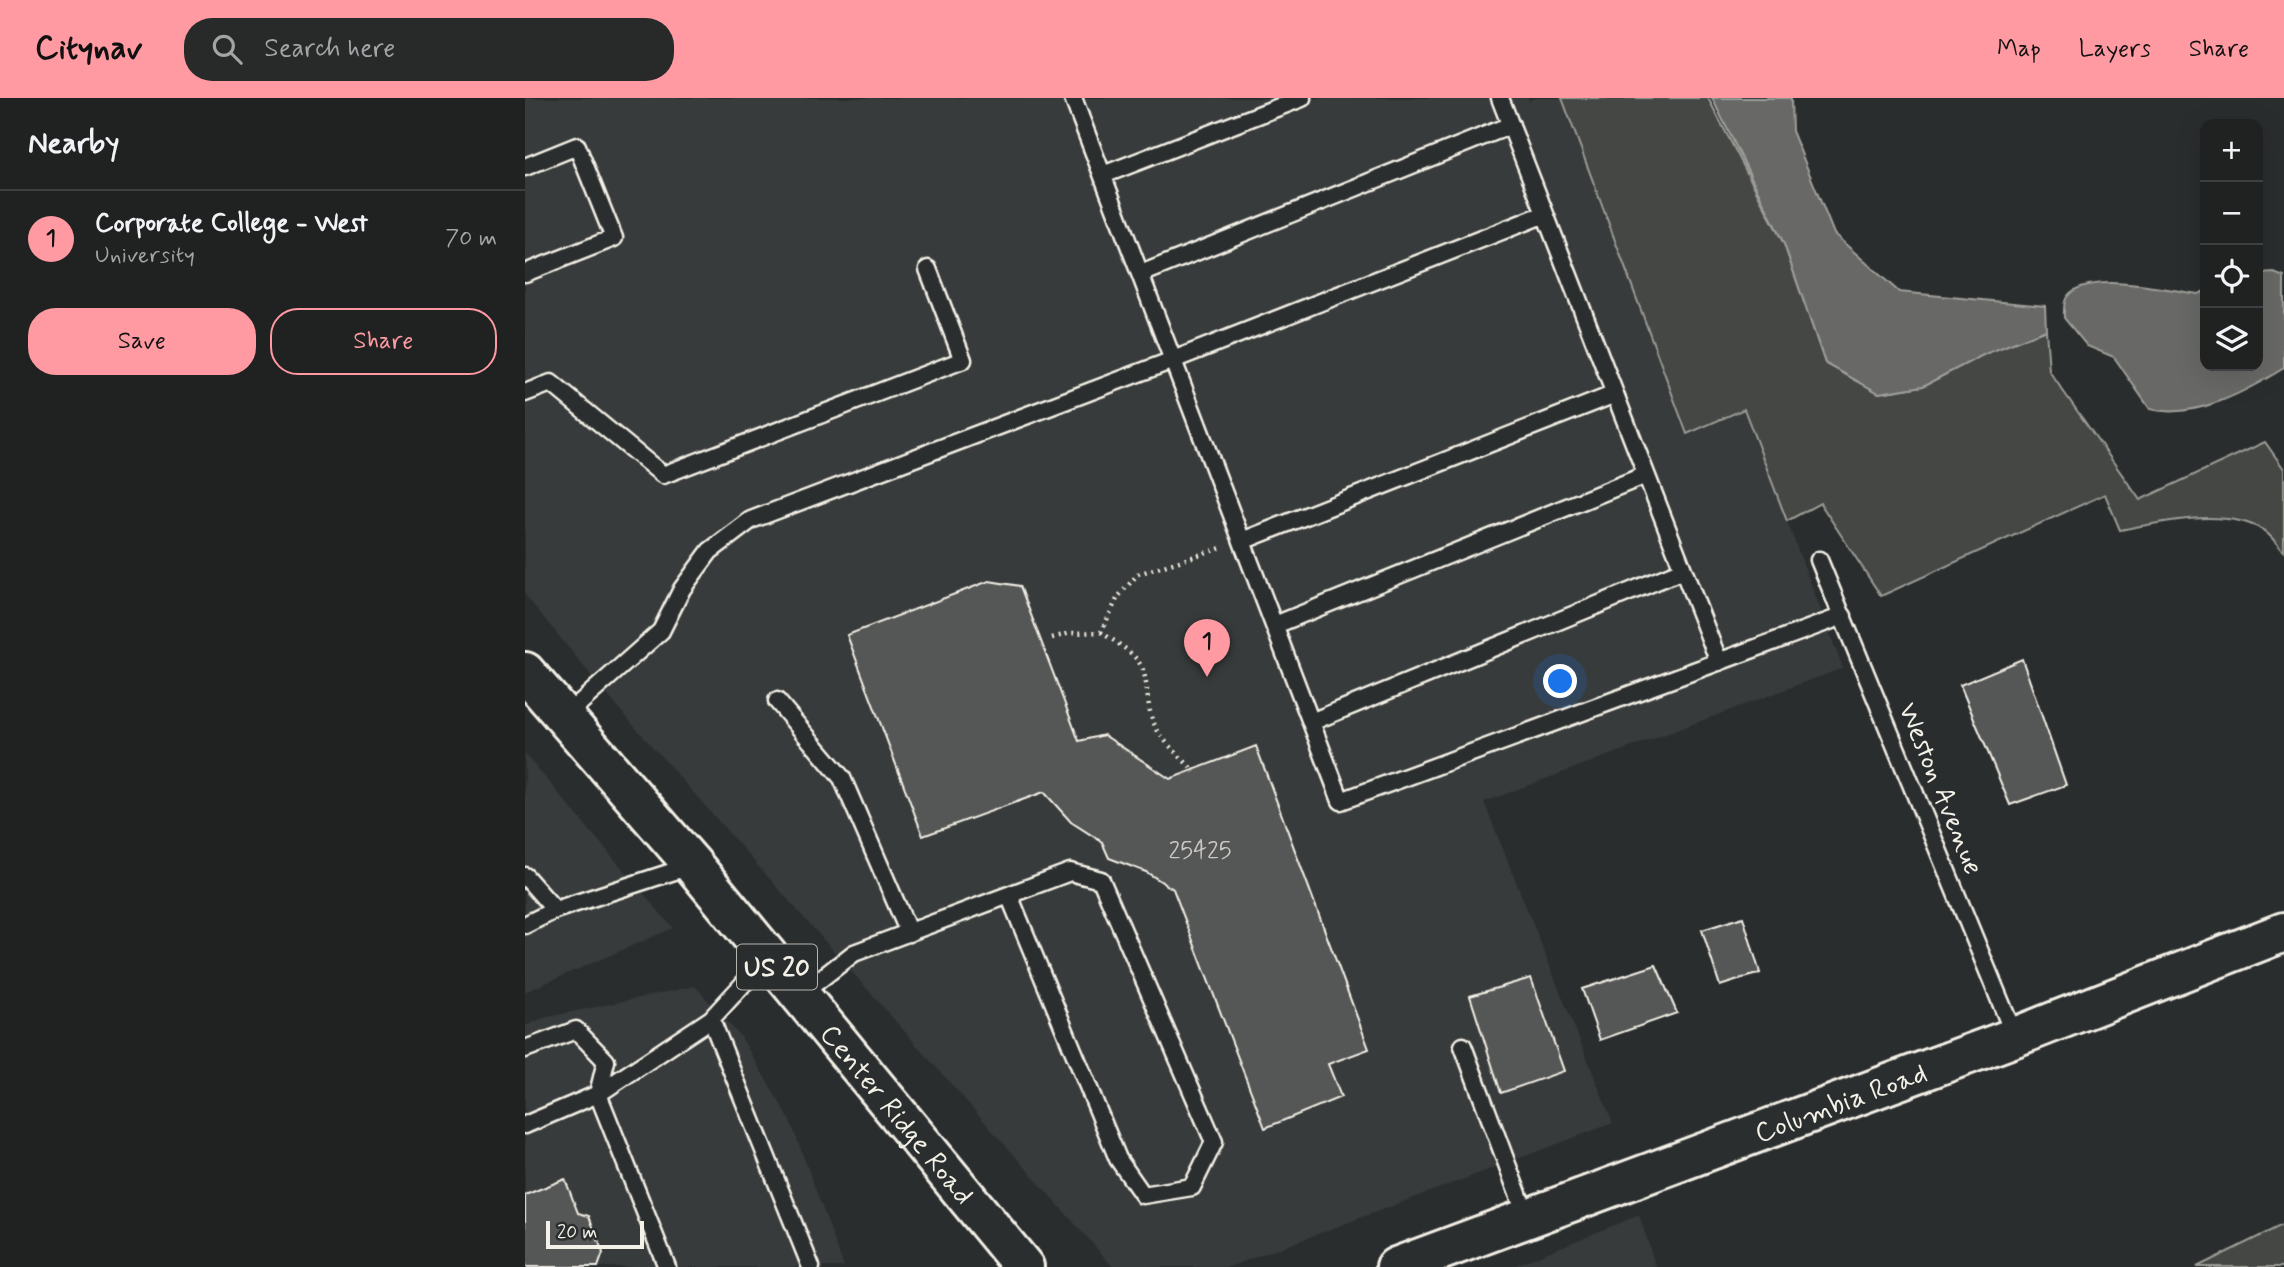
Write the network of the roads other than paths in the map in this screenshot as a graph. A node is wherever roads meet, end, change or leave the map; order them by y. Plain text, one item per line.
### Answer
1 (1073, 98) edge
2 (1302, 98) edge
3 (1500, 98) edge
4 (1511, 125) junction
5 (525, 167) edge
6 (1103, 175) junction
7 (1545, 214) junction
8 (928, 268) dead end
9 (525, 273) edge
10 (1141, 274) junction
11 (1173, 360) junction
12 (525, 393) edge
13 (1615, 394) junction
14 (1646, 475) junction
15 (1242, 541) junction
16 (1819, 560) dead end
17 (1683, 570) junction
18 (1843, 616) junction
19 (1275, 625) junction
20 (1719, 662) junction
21 (525, 671) edge
22 (777, 701) dead end
23 (564, 717) junction
24 (1311, 722) junction
25 (693, 865) junction
26 (525, 876) edge
27 (1009, 895) junction
28 (555, 910) junction
29 (525, 925) edge
30 (2284, 932) edge
31 (909, 933) junction
32 (768, 957) junction
33 (800, 995) junction
34 (711, 1019) junction
35 (2015, 1037) junction
36 (1463, 1046) dead end
37 (525, 1049) edge
38 (599, 1094) junction
39 (525, 1125) edge
40 (1527, 1218) junction
41 (1434, 1261) edge
42 (667, 1267) edge
43 (811, 1267) edge
44 (1024, 1267) edge
45 (1397, 1267) edge

1 - 6 lane
2 - 6 lane
3 - 4 lane
4 - 7 lane
4 - 10 lane
5 - 9 lane
6 - 10 lane
7 - 11 lane
7 - 13 lane
8 - 12 lane
10 - 11 lane
11 - 15 lane
11 - 23 lane
13 - 14 lane
13 - 15 lane
14 - 17 lane
14 - 19 lane
15 - 19 lane
16 - 18 lane, Weston Avenue
17 - 20 lane
17 - 24 lane
18 - 20 lane
18 - 35 lane, Weston Avenue
19 - 24 lane
20 - 24 lane
21 - 23 main road, Center Ridge Road / US 20
22 - 31 lane
23 - 25 main road, Center Ridge Road / US 20
25 - 28 lane
25 - 32 main road, Center Ridge Road / US 20
26 - 28 lane
27 - 27 lane
27 - 31 lane
28 - 29 lane
30 - 35 main road, Columbia Road
31 - 33 lane
32 - 33 main road, Center Ridge Road / US 20
32 - 34 lane
33 - 44 main road, Center Ridge Road / US 20
34 - 38 lane
34 - 43 lane
35 - 40 main road, Columbia Road
36 - 40 lane
37 - 38 lane
38 - 39 lane
38 - 42 lane
40 - 41 main road, Columbia Road
41 - 45 main road, Columbia Road

